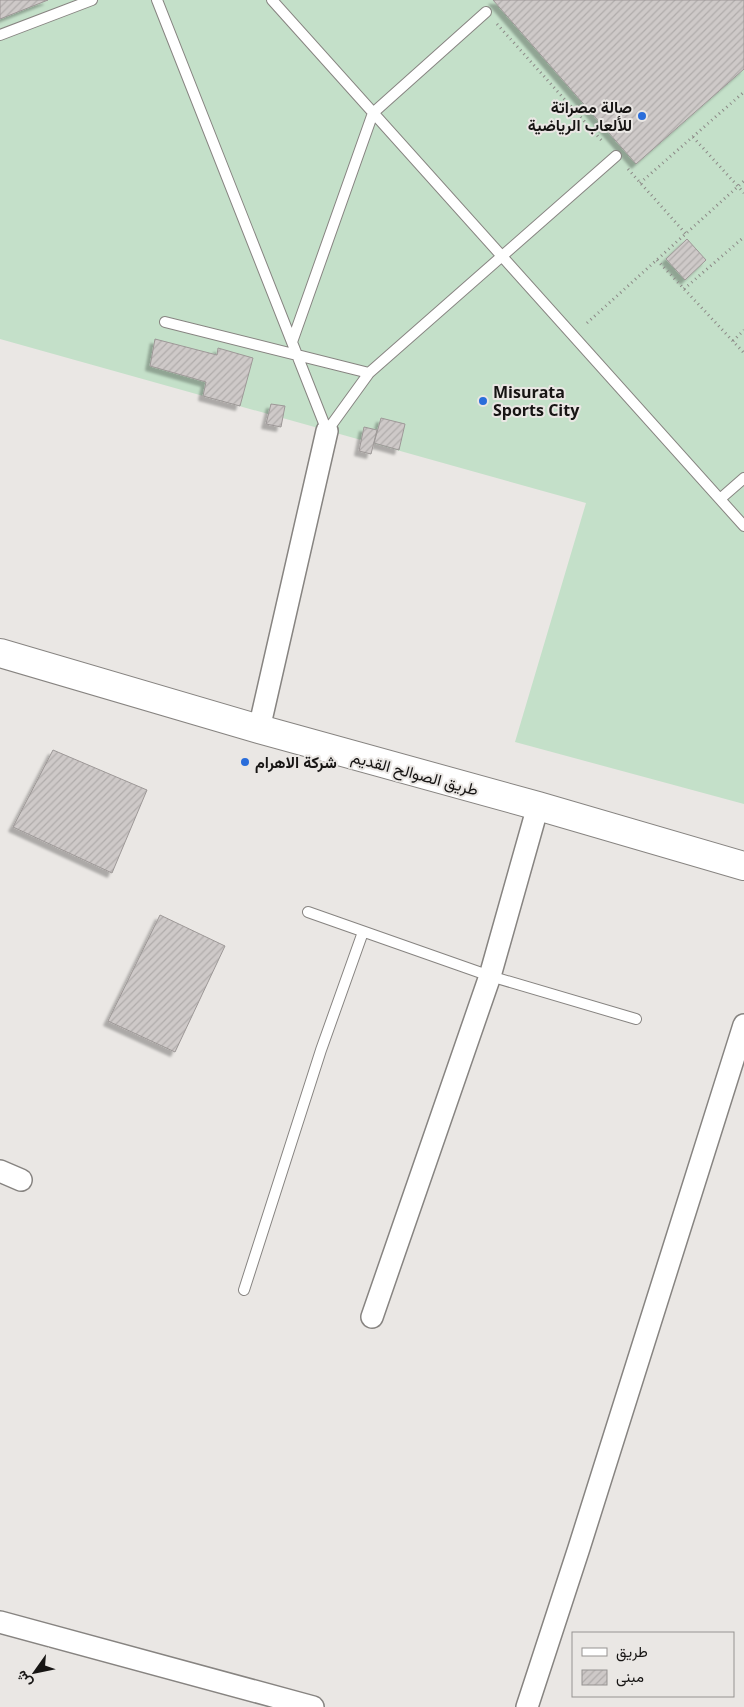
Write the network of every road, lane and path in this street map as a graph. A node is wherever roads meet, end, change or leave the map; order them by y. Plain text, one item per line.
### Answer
1 (92, 0) edge
2 (157, 0) edge
3 (272, 0) edge
4 (486, 12) joint
5 (0, 35) edge
6 (744, 92) edge
7 (373, 113) junction
8 (693, 137) junction
9 (616, 156) junction
10 (744, 181) edge
11 (640, 183) junction
12 (738, 186) junction
13 (744, 193) edge
14 (686, 234) junction
15 (744, 237) edge
16 (502, 256) junction
17 (657, 260) junction
18 (684, 289) junction
19 (165, 322) dead end
20 (744, 330) edge
21 (573, 336) junction
22 (732, 341) junction
23 (292, 342) junction
24 (744, 353) edge
25 (297, 354) junction
26 (370, 373) junction
27 (327, 430) junction
28 (744, 478) edge
29 (720, 499) junction
30 (744, 526) edge
31 (0, 653) edge
32 (259, 730) junction
33 (538, 806) junction
34 (744, 866) edge
35 (308, 912) dead end
36 (363, 932) junction
37 (490, 976) junction
38 (636, 1019) dead end
39 (744, 1025) edge
40 (0, 1172) edge
41 (20, 1180) dead end
42 (244, 1290) dead end
43 (372, 1317) dead end
44 (0, 1622) edge
45 (313, 1707) edge
46 (528, 1707) edge

1 - 5 lane
2 - 23 lane
3 - 7 lane
4 - 7 lane
4 - 9 path
6 - 8 path
7 - 16 lane
7 - 23 lane
8 - 11 path
8 - 12 path
9 - 11 path
9 - 16 lane
10 - 12 path
11 - 14 path
12 - 13 path
12 - 14 path
14 - 17 path
15 - 18 path
16 - 21 lane
16 - 26 lane
17 - 18 path
17 - 21 path
18 - 22 path
19 - 25 lane
20 - 22 path
21 - 29 lane
22 - 24 path
23 - 25 lane
25 - 26 lane
25 - 27 lane
26 - 27 lane
27 - 32 street
28 - 29 lane
29 - 30 lane
31 - 32 main road, طريق الصوالح القديم
32 - 33 main road, طريق الصوالح القديم
33 - 34 main road, طريق الصوالح القديم
33 - 37 street
35 - 36 lane
36 - 37 lane
36 - 42 lane
37 - 38 lane
37 - 43 street
39 - 46 street
40 - 41 street
44 - 45 street

